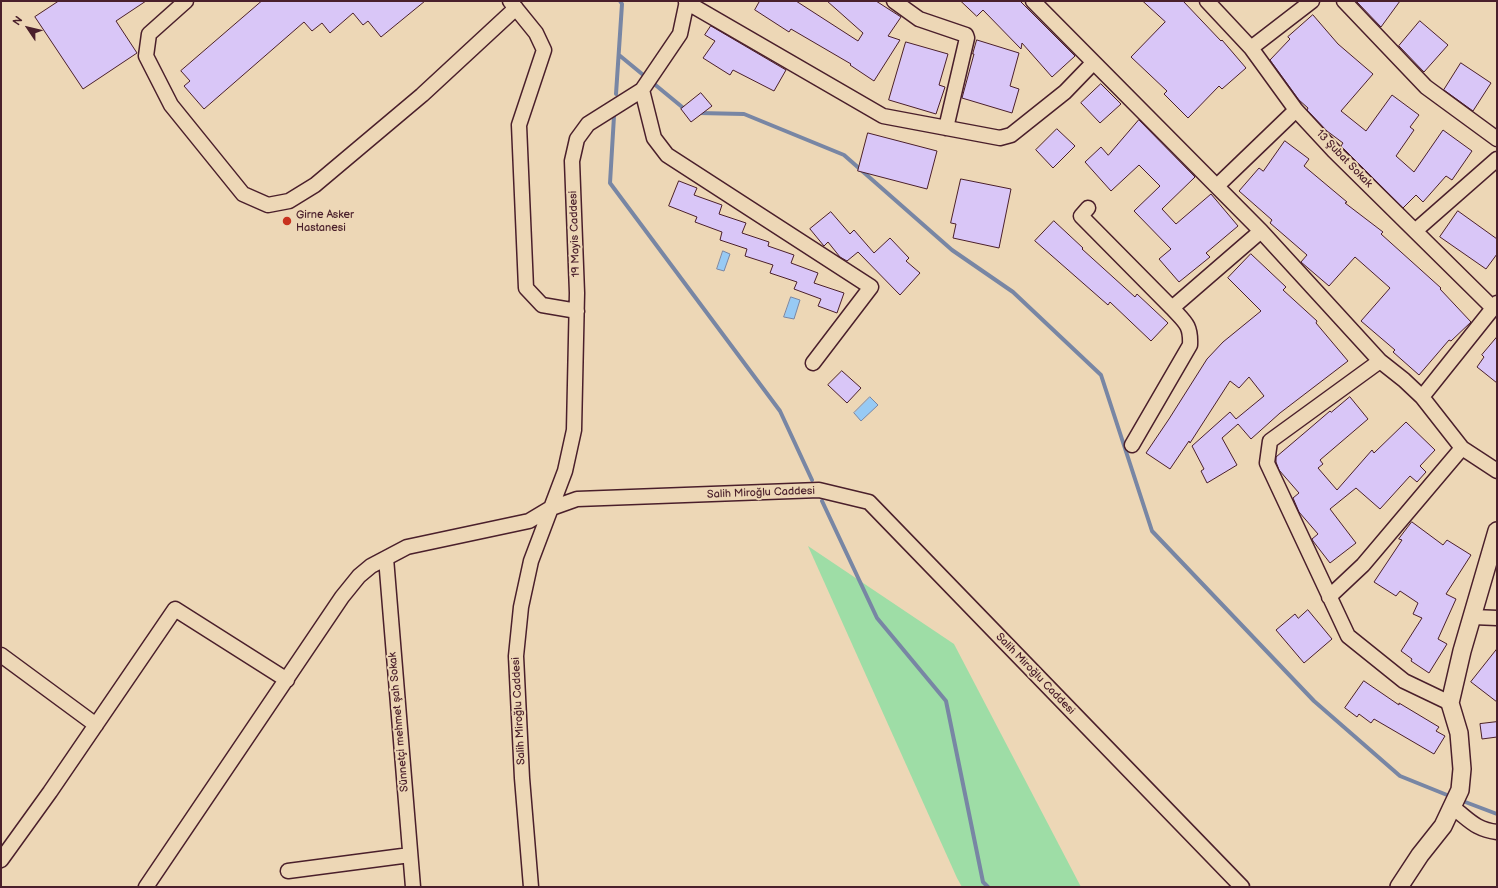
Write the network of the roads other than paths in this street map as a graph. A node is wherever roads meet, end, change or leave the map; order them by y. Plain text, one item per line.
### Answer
1 (186, 1) edge
2 (894, 1) edge
3 (1034, 1) edge
4 (1207, 1) edge
5 (1312, 1) edge
6 (1344, 1) edge
7 (686, 2) edge
8 (513, 4) edge
9 (1251, 48) junction
10 (1094, 63) junction
11 (642, 90) junction
12 (1296, 110) junction
13 (946, 128) junction
14 (1497, 140) edge
15 (1497, 159) edge
16 (1217, 186) junction
17 (1088, 208) dead end
18 (1261, 231) junction
19 (1415, 231) junction
20 (1495, 305) edge
21 (1172, 308) junction
22 (577, 311) junction
23 (1380, 361) junction
24 (813, 363) dead end
25 (1422, 398) junction
26 (1132, 445) dead end
27 (1462, 448) junction
28 (1497, 471) edge
29 (549, 509) junction
30 (1497, 531) edge
31 (386, 558) junction
32 (1329, 596) junction
33 (1472, 616) junction
34 (1497, 618) edge
35 (1, 655) edge
36 (287, 680) junction
37 (1450, 703) junction
38 (96, 725) junction
39 (1452, 807) junction
40 (1497, 832) edge
41 (410, 855) junction
42 (1, 860) edge
43 (288, 871) dead end
44 (146, 887) edge
45 (413, 887) edge
46 (531, 887) edge
47 (1242, 887) edge
48 (1399, 887) edge

1 - 8 street
2 - 13 street
3 - 10 street
4 - 9 street, 13 Şubat Sokak
5 - 9 street
6 - 14 street
7 - 11 street, 19 Mayis Caddesi
7 - 13 street
8 - 22 street
9 - 12 street, 13 Şubat Sokak
10 - 13 street
10 - 16 street
11 - 22 street, 19 Mayis Caddesi
11 - 24 street
12 - 16 street
12 - 19 street, 13 Şubat Sokak
15 - 19 street
16 - 18 street
17 - 21 street
18 - 21 street
18 - 23 street
19 - 20 street, 13 Şubat Sokak
20 - 25 street, 13 Şubat Sokak
21 - 26 street
22 - 29 street, 19 Mayis Caddesi
23 - 25 street
23 - 32 street
25 - 27 street
27 - 28 street
27 - 32 street
29 - 31 street
29 - 46 street, Salih Miroğlu Caddesi
29 - 47 street, Salih Miroğlu Caddesi
30 - 33 street
31 - 36 street
31 - 41 street, Sünnetçi mehmet şah Sokak
32 - 37 street
33 - 34 street
33 - 37 street
35 - 38 street
36 - 38 street
36 - 44 street
37 - 39 street
38 - 42 street
39 - 40 street
39 - 48 street
41 - 43 street
41 - 45 street, Sünnetçi mehmet şah Sokak

